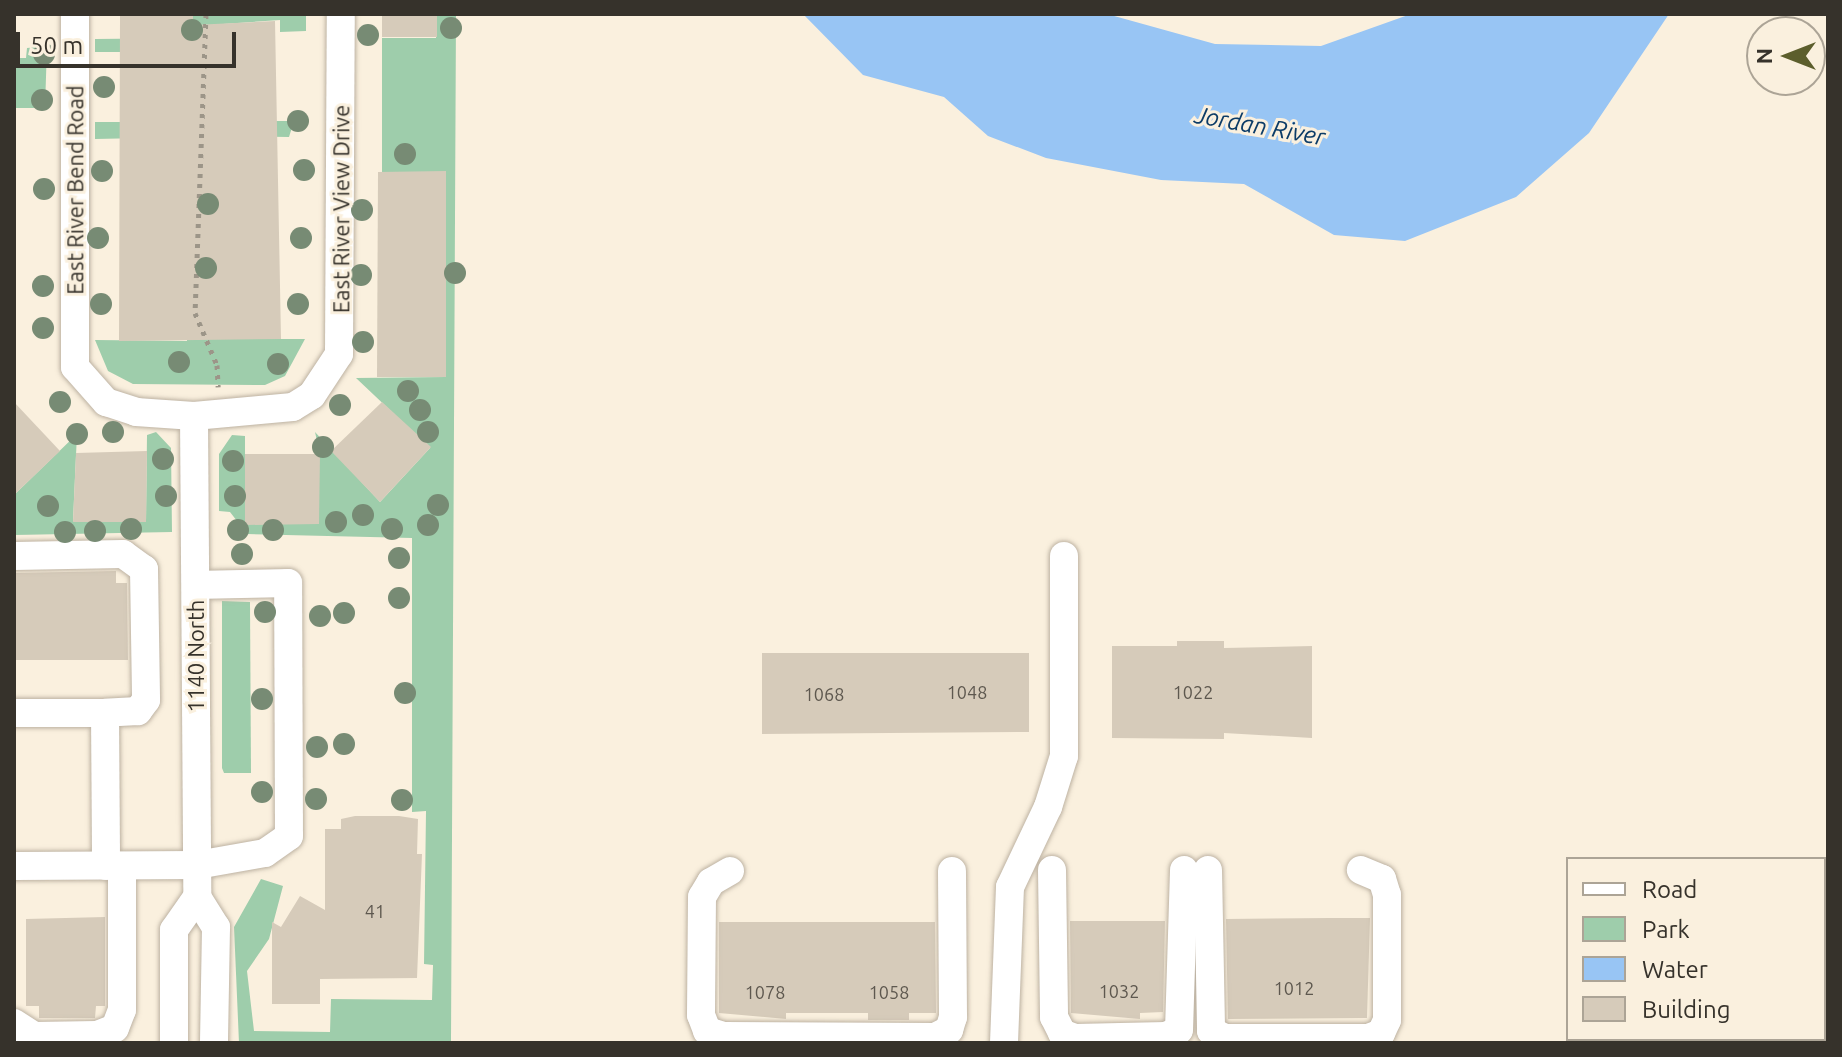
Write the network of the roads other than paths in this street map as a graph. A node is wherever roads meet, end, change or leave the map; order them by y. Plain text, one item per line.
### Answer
1 (75, 14) edge
2 (341, 14) edge
3 (194, 416) junction
4 (14, 556) edge
5 (1064, 556) dead end
6 (196, 585) junction
7 (14, 713) edge
8 (105, 713) junction
9 (197, 865) junction
10 (14, 866) edge
11 (114, 866) junction
12 (1052, 870) dead end
13 (1361, 870) dead end
14 (730, 871) dead end
15 (952, 871) dead end
16 (197, 897) junction
17 (14, 1023) edge
18 (174, 1043) edge
19 (214, 1043) edge
20 (1004, 1043) edge

1 - 3 street, East River Bend Road
2 - 3 street, East River View Drive
3 - 6 street, 1140 North
4 - 8 street
5 - 20 street
6 - 9 street, 1140 North
6 - 9 street
7 - 8 street
8 - 11 street
9 - 11 street
9 - 16 street, 1140 North
10 - 11 street
11 - 17 street
12 - 13 street
14 - 15 street
16 - 18 street
16 - 19 street, 1140 North

